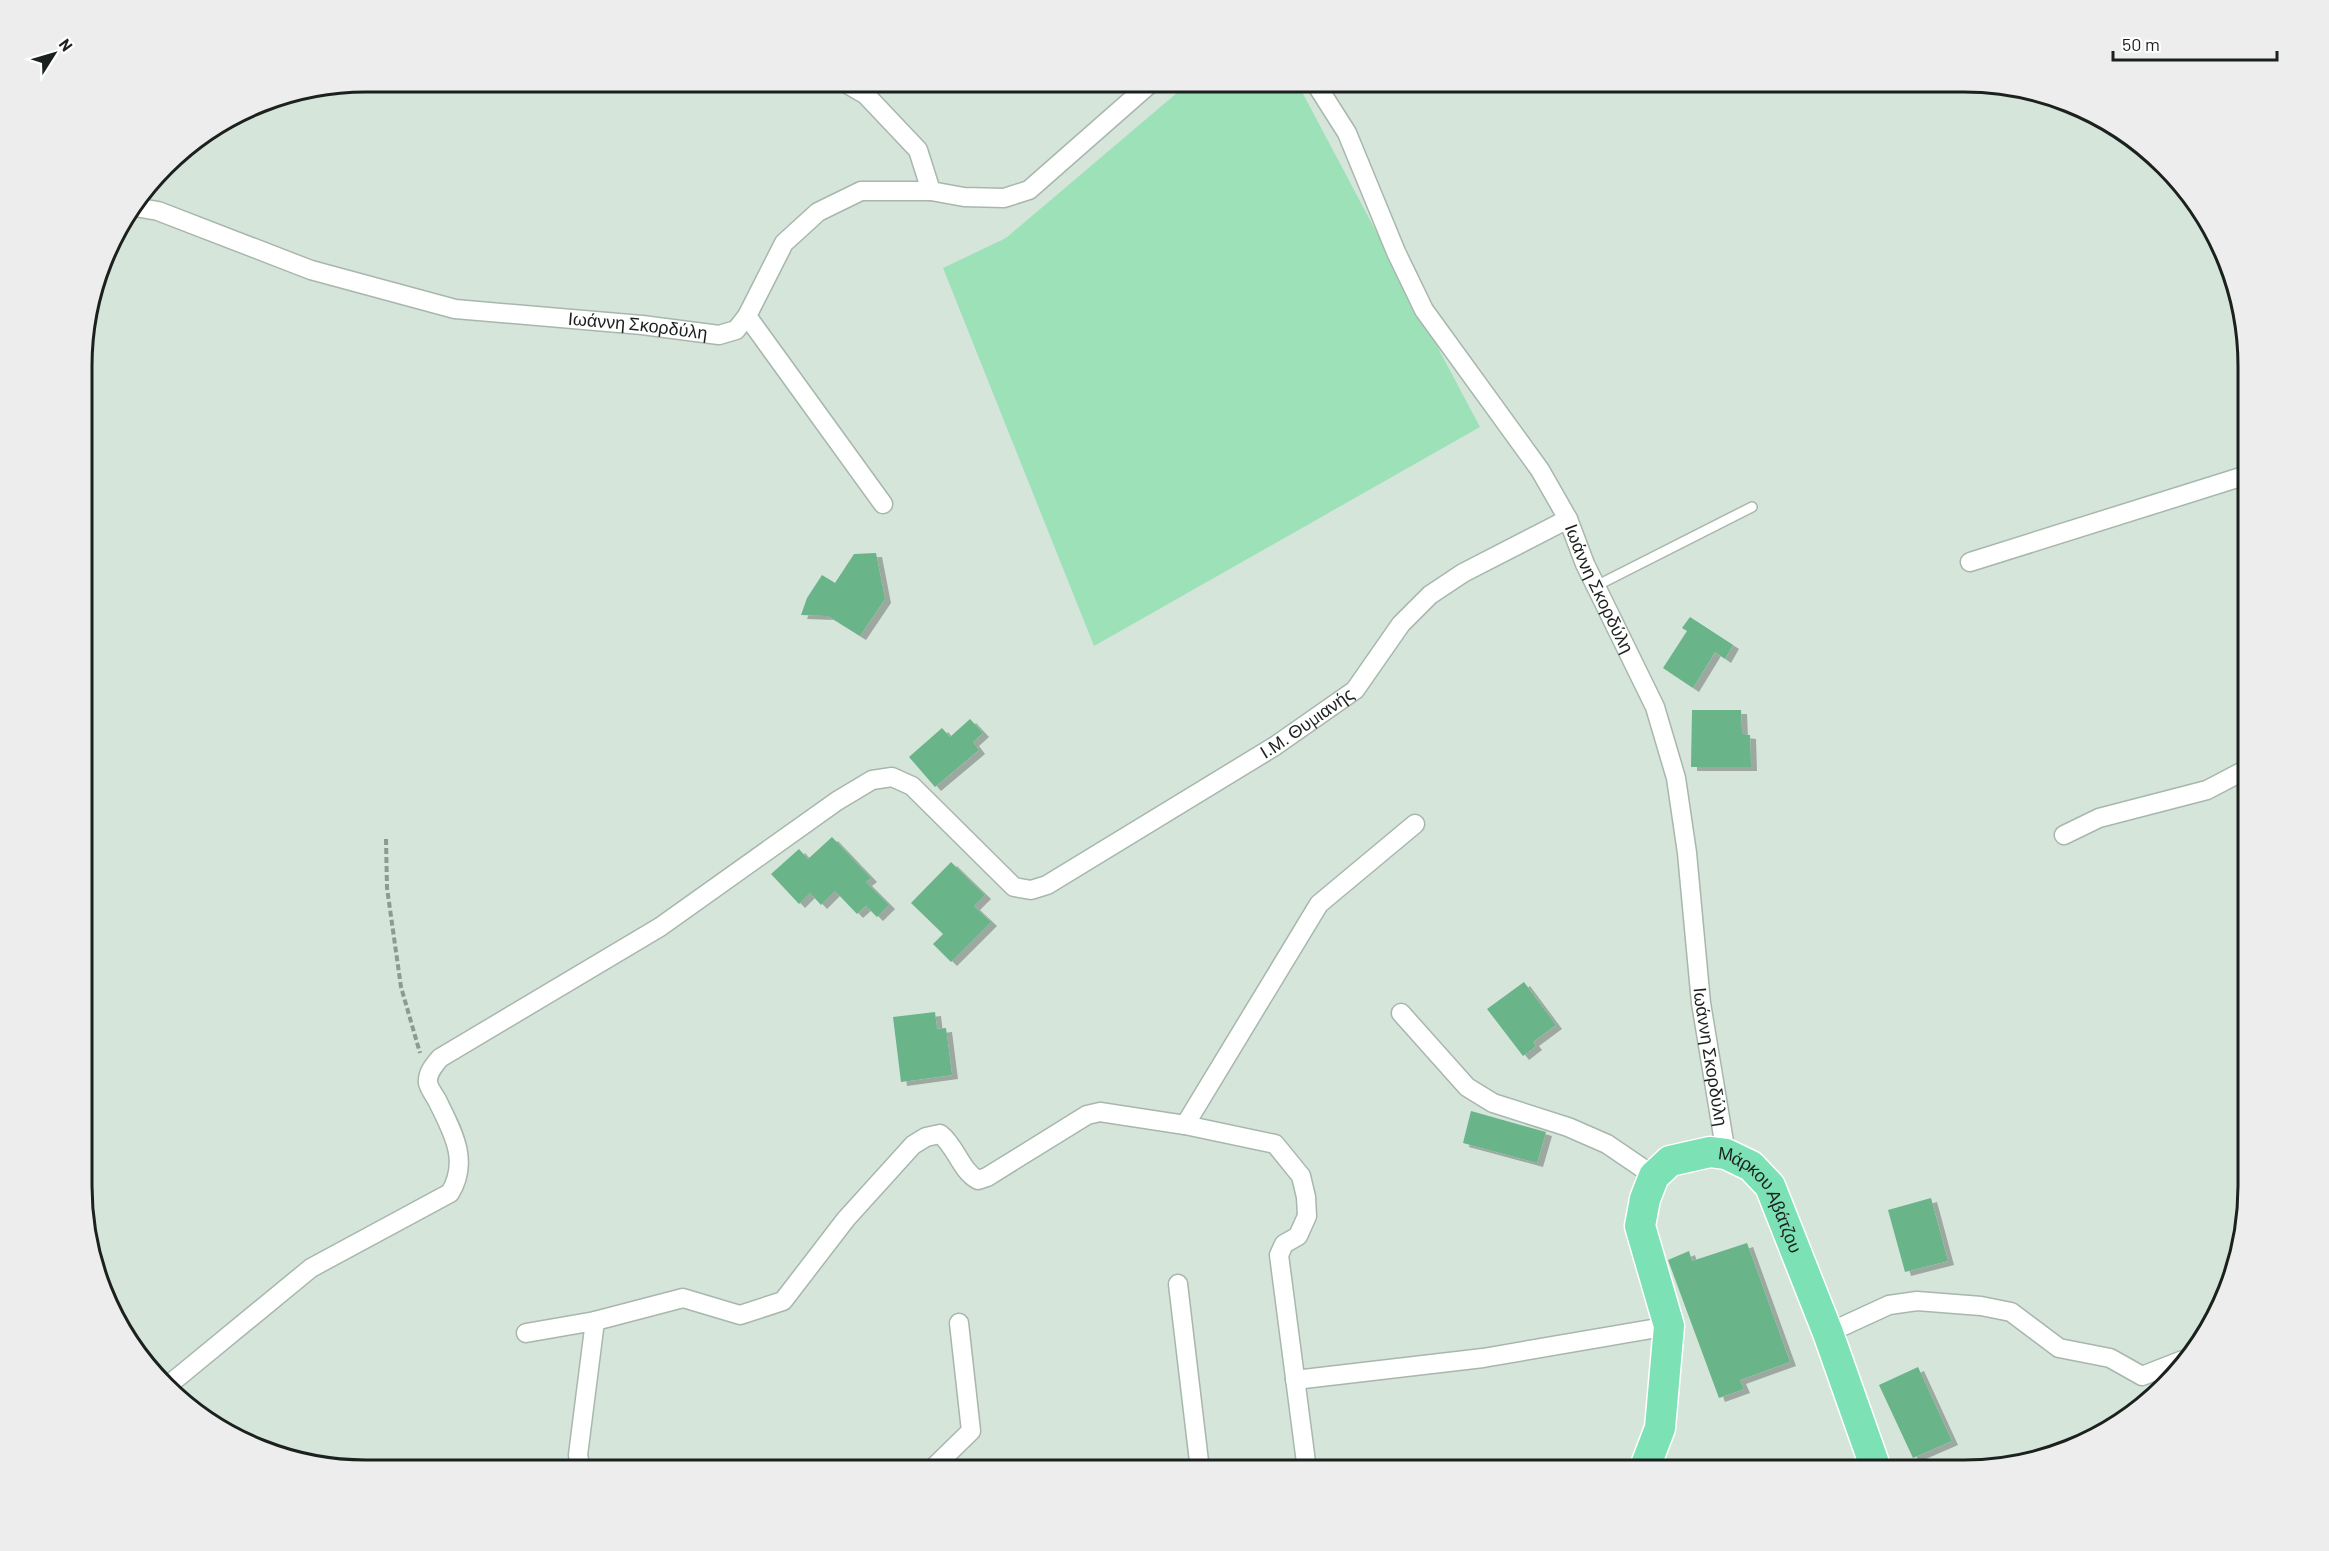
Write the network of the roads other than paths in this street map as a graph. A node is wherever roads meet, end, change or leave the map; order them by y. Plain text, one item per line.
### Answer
1 (861, 92) edge
2 (1140, 92) edge
3 (1321, 92) edge
4 (931, 191) junction
5 (141, 208) edge
6 (747, 316) junction
7 (2238, 478) edge
8 (883, 504) dead end
9 (1752, 507) dead end
10 (1568, 519) junction
11 (1970, 562) dead end
12 (1596, 586) junction
13 (2238, 774) edge
14 (1415, 824) dead end
15 (2064, 835) dead end
16 (1401, 1012) dead end
17 (1185, 1125) junction
18 (1726, 1154) junction
19 (1654, 1176) junction
20 (1178, 1284) dead end
21 (596, 1321) junction
22 (959, 1323) dead end
23 (1669, 1326) junction
24 (526, 1333) dead end
25 (1828, 1334) junction
26 (2171, 1365) edge
27 (1295, 1380) junction
28 (174, 1381) edge
29 (579, 1460) edge
30 (941, 1460) edge
31 (1199, 1460) edge
32 (1305, 1460) edge
33 (1648, 1460) edge
34 (1873, 1460) edge

1 - 4 street
2 - 4 street, Ιωάννη Σκορδύλη
3 - 10 street, Ιωάννη Σκορδύλη
4 - 6 street, Ιωάννη Σκορδύλη
5 - 6 street, Ιωάννη Σκορδύλη
6 - 8 street
7 - 11 street
9 - 12 lane
10 - 12 street, Ιωάννη Σκορδύλη
10 - 28 street, Ι.Μ. Θυμιανής
12 - 18 street, Ιωάννη Σκορδύλη
13 - 15 street
14 - 17 street
16 - 19 street
17 - 21 street
17 - 27 street
18 - 19 main road, Μάρκου Αβάτζου
18 - 25 main road, Μάρκου Αβάτζου
19 - 23 main road
20 - 31 street
21 - 24 street
21 - 29 street
22 - 30 street
23 - 27 street
23 - 33 main road
25 - 26 street
25 - 34 main road, Μάρκου Αβάτζου
27 - 32 street

